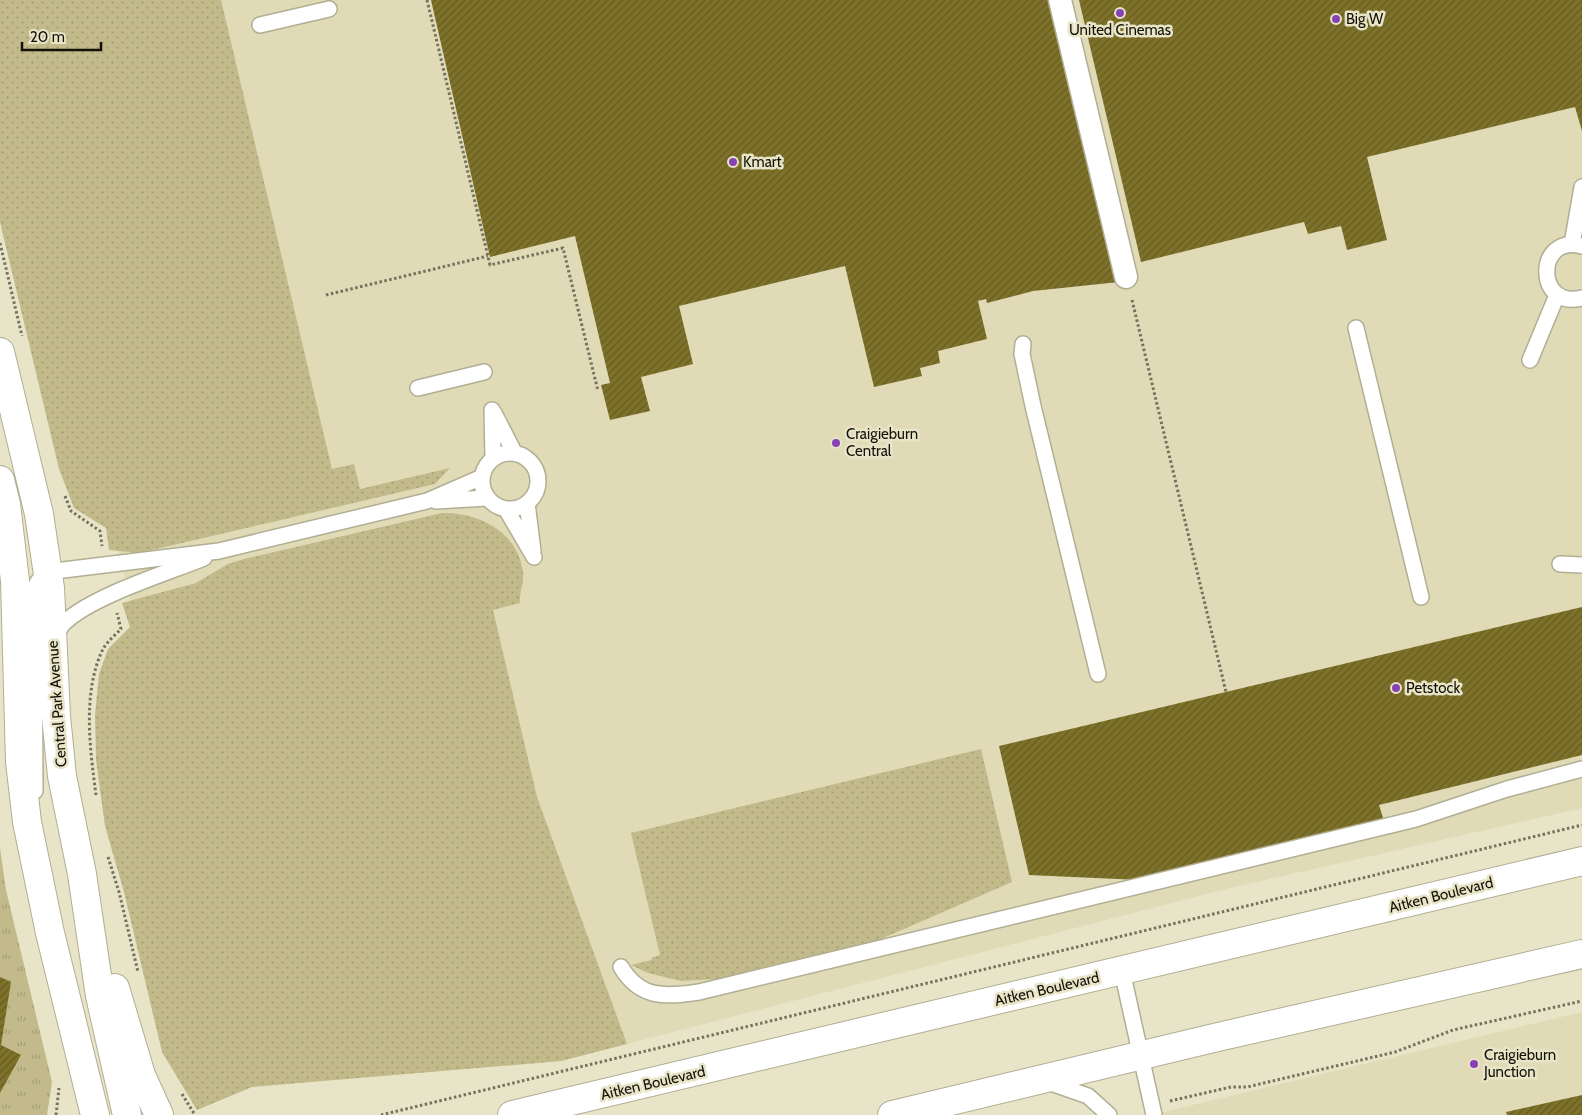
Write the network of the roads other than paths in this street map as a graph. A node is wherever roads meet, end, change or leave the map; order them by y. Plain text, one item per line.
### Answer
1 (1060, 0) edge
2 (329, 9) dead end
3 (260, 25) dead end
4 (1582, 187) edge
5 (1577, 245) edge
6 (1126, 277) road end
7 (1558, 295) junction
8 (1582, 298) edge
9 (1356, 328) dead end
10 (1023, 344) dead end
11 (0, 352) edge
12 (1530, 360) dead end
13 (484, 372) dead end
14 (418, 388) dead end
15 (514, 452) junction
16 (493, 458) junction
17 (482, 477) junction
18 (0, 480) edge
19 (487, 498) junction
20 (427, 501) junction
21 (527, 503) junction
22 (506, 509) junction
23 (220, 551) junction
24 (1560, 564) dead end
25 (1582, 565) edge
26 (47, 574) junction
27 (8, 585) edge
28 (1422, 597) dead end
29 (9, 633) edge
30 (53, 640) junction
31 (1098, 674) dead end
32 (1582, 769) edge
33 (1582, 861) edge
34 (38, 874) junction
35 (82, 874) junction
36 (1582, 954) edge
37 (621, 967) dead end
38 (1122, 971) junction
39 (1141, 1055) junction
40 (1038, 1080) junction
41 (1153, 1110) edge
42 (92, 1112) edge
43 (127, 1115) edge
44 (159, 1115) edge
45 (512, 1115) edge
46 (892, 1115) edge
47 (1109, 1115) edge

1 - 6 street
2 - 3 lane
4 - 5 lane
5 - 7 lane
7 - 8 lane
7 - 12 lane
9 - 28 lane
10 - 31 lane
11 - 26 main road, Central Park Avenue
13 - 14 lane
15 - 16 lane
15 - 16 lane
15 - 21 lane
16 - 17 lane
17 - 19 lane
17 - 20 lane
18 - 27 main road
19 - 20 lane
19 - 22 lane
20 - 23 lane
21 - 22 lane
21 - 22 lane
23 - 26 lane
23 - 30 lane
24 - 25 lane
26 - 30 main road, Central Park Avenue
26 - 34 lane
27 - 29 main road
29 - 34 main road
30 - 35 main road, Central Park Avenue
32 - 37 lane
33 - 38 main road, Aitken Boulevard
34 - 42 main road
35 - 43 main road, Central Park Avenue
35 - 44 main road
36 - 39 main road
38 - 39 lane
38 - 45 main road, Aitken Boulevard
39 - 40 main road
39 - 41 lane
40 - 46 main road
40 - 47 lane

